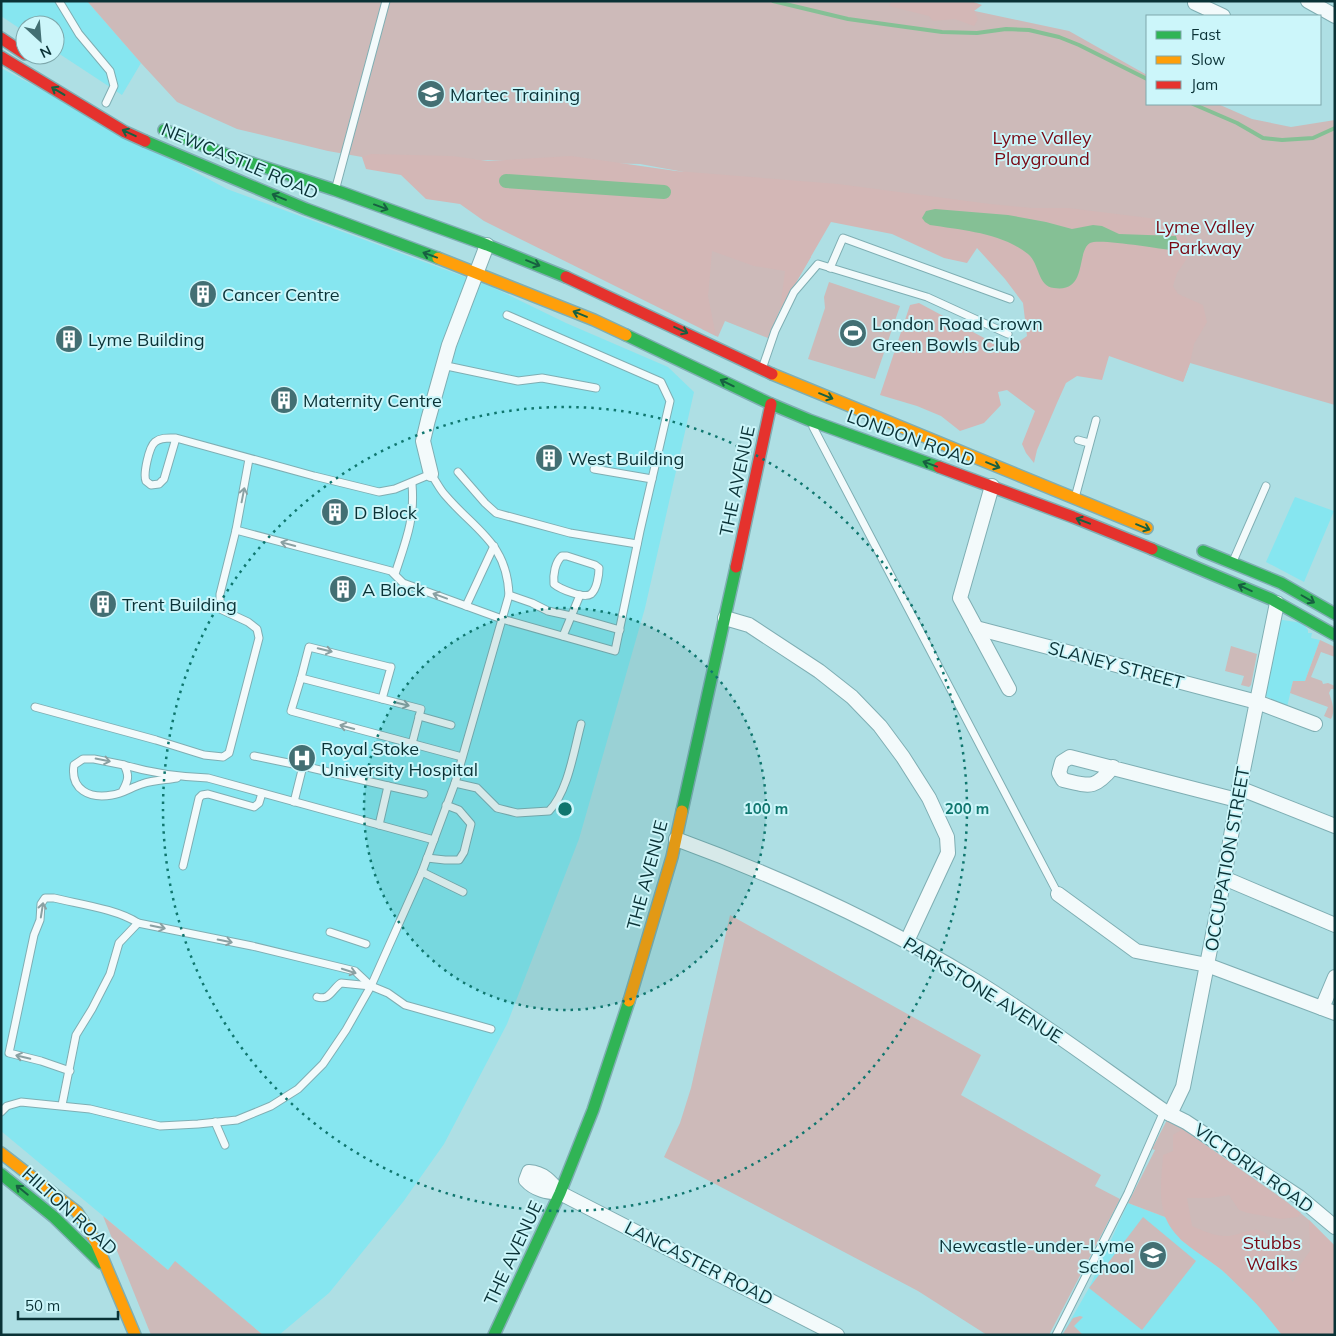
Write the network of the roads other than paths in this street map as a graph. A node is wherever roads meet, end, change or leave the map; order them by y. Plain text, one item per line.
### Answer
1 (59, 1) edge
2 (386, 1) edge
3 (1196, 1) edge
4 (1308, 1) edge
5 (1221, 15) edge
6 (1335, 16) edge
7 (1, 38) edge
8 (15, 47) edge
9 (1, 57) edge
10 (106, 103) dead end
11 (155, 127) dead end
12 (336, 190) junction
13 (488, 245) junction
14 (830, 268) junction
15 (476, 272) junction
16 (1010, 299) dead end
17 (507, 315) dead end
18 (1008, 334) dead end
19 (442, 365) junction
20 (762, 369) junction
21 (596, 388) dead end
22 (776, 391) junction
23 (809, 420) junction
24 (1096, 420) dead end
25 (176, 438) junction
26 (1078, 440) dead end
27 (1089, 443) junction
28 (249, 459) junction
29 (594, 469) dead end
30 (458, 472) dead end
31 (431, 474) junction
32 (652, 479) junction
33 (412, 484) junction
34 (992, 486) junction
35 (1266, 486) dead end
36 (1074, 498) junction
37 (236, 530) junction
38 (1153, 531) dead end
39 (638, 544) junction
40 (1188, 545) dead end
41 (494, 546) junction
42 (1232, 563) junction
43 (395, 574) junction
44 (1225, 578) junction
45 (509, 595) junction
46 (580, 595) junction
47 (1277, 603) junction
48 (466, 606) junction
49 (1335, 614) edge
50 (571, 616) junction
51 (725, 618) junction
52 (502, 619) junction
53 (976, 628) junction
54 (620, 630) junction
55 (1335, 635) edge
56 (563, 636) junction
57 (301, 678) junction
58 (1009, 689) dead end
59 (382, 699) junction
60 (1257, 702) junction
61 (35, 707) dead end
62 (419, 716) junction
63 (580, 724) dead end
64 (1315, 724) dead end
65 (451, 725) dead end
66 (412, 744) junction
67 (254, 756) dead end
68 (462, 757) junction
69 (124, 765) junction
70 (303, 766) junction
71 (1113, 767) dead end
72 (184, 776) junction
73 (455, 782) junction
74 (388, 786) junction
75 (122, 792) junction
76 (262, 793) junction
77 (424, 794) dead end
78 (1238, 794) junction
79 (294, 802) junction
80 (446, 805) junction
81 (379, 825) junction
82 (1335, 826) edge
83 (676, 839) junction
84 (434, 840) junction
85 (428, 858) junction
86 (182, 866) dead end
87 (422, 872) junction
88 (1224, 878) junction
89 (464, 892) dead end
90 (1058, 894) joint
91 (138, 923) junction
92 (1335, 925) edge
93 (330, 932) dead end
94 (907, 941) junction
95 (366, 944) dead end
96 (1208, 966) junction
97 (1335, 977) edge
98 (371, 986) junction
99 (317, 997) dead end
100 (1328, 1011) edge
101 (491, 1029) dead end
102 (70, 1071) junction
103 (1, 1100) edge
104 (62, 1105) junction
105 (7, 1106) junction
106 (1, 1112) edge
107 (1167, 1113) junction
108 (215, 1122) junction
109 (225, 1145) dead end
110 (1, 1153) edge
111 (1, 1174) edge
112 (560, 1193) junction
113 (1335, 1227) edge
114 (109, 1271) junction
115 (135, 1335) edge
116 (494, 1335) edge
117 (837, 1335) edge
118 (1056, 1335) edge

1 - 10 lane
2 - 12 lane
3 - 5 street
4 - 6 street
7 - 8 main road
15 -> 9 main road, NEWCASTLE ROAD
11 - 12 main road, NEWCASTLE ROAD
12 -> 13 main road, NEWCASTLE ROAD
13 - 15 street
13 -> 20 main road, LONDON ROAD
14 - 16 lane
14 - 18 lane
14 - 20 lane
15 - 19 street
22 -> 15 main road, LONDON ROAD
17 - 32 lane
19 - 21 lane
19 - 31 street
20 - 22 main road, LONDON ROAD
22 - 23 main road, LONDON ROAD
22 -> 36 main road, LONDON ROAD
22 - 51 main road, THE AVENUE
34 -> 23 main road, LONDON ROAD
23 - 90 lane
24 - 27 lane
25 - 25 lane
25 - 28 lane
26 - 27 lane
27 - 36 lane
28 - 33 lane
37 -> 28 lane
29 - 32 lane
30 - 39 lane
31 - 33 lane
31 - 41 lane
32 - 39 lane
33 - 43 lane
44 -> 34 main road, LONDON ROAD
34 - 53 street
35 - 42 lane
36 -> 38 main road, LONDON ROAD
43 -> 37 lane
37 - 61 lane
39 - 54 lane
40 - 42 main road
41 - 45 lane
41 - 48 lane
42 - 44 lane
42 -> 49 main road
48 -> 43 lane
47 -> 44 main road, LONDON ROAD
45 - 50 lane
45 - 52 lane
46 - 46 lane
46 - 50 lane
47 - 55 main road, LONDON ROAD
47 - 60 street, OCCUPATION STREET
48 - 52 lane
50 - 54 lane
50 - 56 lane
51 - 83 main road, THE AVENUE
51 - 94 street
52 - 56 lane
52 - 68 lane
53 - 58 street
53 - 60 street, SLANEY STREET
54 - 56 lane
57 - 59 lane
57 -> 59 lane
66 -> 57 lane
59 -> 62 lane
60 - 64 street, SLANEY STREET
60 - 78 street, OCCUPATION STREET
62 - 65 lane
62 - 66 lane
63 - 73 lane
66 - 68 lane
67 - 70 lane
68 - 73 lane
69 - 72 lane
69 - 75 lane
75 -> 69 lane
70 - 74 lane
70 - 79 lane
71 - 78 street
72 - 75 lane
72 - 76 lane
73 - 80 lane
74 - 77 lane
74 - 81 lane
76 - 79 lane
76 - 86 lane
78 - 82 street
78 - 88 street, OCCUPATION STREET
79 - 81 lane
80 - 84 lane
80 - 85 lane
81 - 84 lane
83 - 94 street, PARKSTONE AVENUE
83 - 112 main road, THE AVENUE
84 - 85 lane
85 - 87 lane
87 - 89 lane
87 - 98 lane
88 - 92 street
88 - 96 street, OCCUPATION STREET
90 - 96 street
91 -> 98 lane
91 - 102 lane
102 -> 91 lane
93 - 95 lane
94 - 107 street, PARKSTONE AVENUE
96 - 100 street
96 - 107 street, OCCUPATION STREET
97 - 100 street
98 - 99 lane
98 - 101 lane
98 - 108 lane
102 - 104 lane
103 - 105 lane
104 - 105 lane
104 - 108 lane
105 - 106 lane
107 - 113 street, VICTORIA ROAD
107 - 118 lane
108 - 109 lane
110 - 114 main road, HILTON ROAD
114 -> 111 main road, HILTON ROAD
112 - 116 main road, THE AVENUE
112 - 117 street, LANCASTER ROAD
114 - 115 main road

